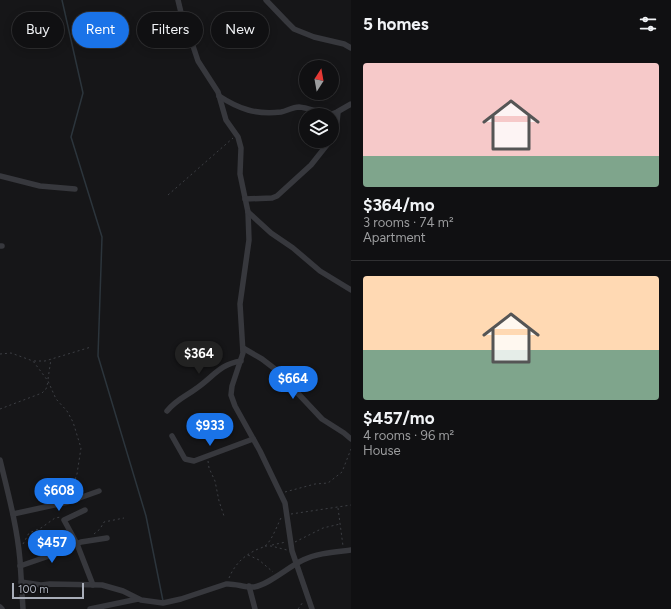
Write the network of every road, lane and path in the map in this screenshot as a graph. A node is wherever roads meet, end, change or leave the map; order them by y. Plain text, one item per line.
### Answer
1 (178, 0) edge
2 (266, 0) edge
3 (351, 48) edge
4 (219, 96) junction
5 (351, 104) edge
6 (303, 108) edge
7 (339, 111) edge
8 (237, 135) junction
9 (324, 148) edge
10 (0, 176) edge
11 (74, 189) dead end
12 (168, 195) dead end
13 (245, 199) junction
14 (248, 212) junction
15 (351, 290) edge
16 (91, 347) dead end
17 (243, 348) junction
18 (0, 354) edge
19 (51, 359) junction
20 (34, 361) junction
21 (241, 361) junction
22 (48, 381) junction
23 (0, 409) edge
24 (167, 411) dead end
25 (172, 436) dead end
26 (253, 439) junction
27 (351, 439) edge
28 (351, 449) edge
29 (208, 457) junction
30 (0, 460) edge
31 (99, 491) dead end
32 (280, 493) junction
33 (67, 502) junction
34 (351, 506) edge
35 (338, 507) junction
36 (286, 508) junction
37 (86, 510) dead end
38 (13, 514) junction
39 (287, 515) junction
40 (224, 516) dead end
41 (65, 518) junction
42 (124, 518) dead end
43 (340, 524) junction
44 (107, 538) dead end
45 (88, 541) junction
46 (291, 542) junction
47 (77, 544) junction
48 (265, 546) junction
49 (271, 546) junction
50 (19, 550) junction
51 (348, 550) edge
52 (292, 551) junction
53 (247, 555) junction
54 (295, 564) junction
55 (20, 566) junction
56 (276, 576) junction
57 (21, 582) junction
58 (226, 584) junction
59 (94, 585) junction
60 (249, 586) junction
61 (308, 597) junction
62 (138, 599) junction
63 (23, 609) edge
64 (90, 609) edge
65 (255, 609) edge
66 (298, 609) edge
67 (312, 609) edge

1 - 4 street
2 - 3 street
4 - 6 street
4 - 8 street
5 - 7 street
8 - 12 path
8 - 13 street
9 - 13 street
10 - 11 street
13 - 14 street
14 - 15 street
14 - 17 street
16 - 19 path
17 - 21 street
17 - 27 street
18 - 20 path
19 - 20 path
19 - 22 path
20 - 22 path
21 - 24 street
21 - 26 street
22 - 23 path
22 - 33 path
25 - 29 street
26 - 29 street
26 - 32 street
28 - 32 path
29 - 40 path
30 - 38 street
31 - 33 street
32 - 36 street
33 - 38 street
34 - 35 path
35 - 39 path
35 - 43 path
36 - 39 street
36 - 48 path
37 - 41 street
38 - 50 street
39 - 46 street
41 - 47 street
41 - 50 path
42 - 45 path
43 - 46 path
43 - 51 path
44 - 45 street
45 - 47 street
46 - 49 path
46 - 52 street
47 - 55 street
47 - 59 street
48 - 49 path
48 - 53 path
49 - 52 path
50 - 55 street
51 - 54 street
52 - 54 street
53 - 56 path
53 - 58 path
54 - 56 street
54 - 61 street
55 - 57 street
56 - 60 street
57 - 59 street
57 - 63 street
58 - 60 street
58 - 62 street
59 - 62 street
60 - 65 street
61 - 66 path
61 - 67 street
62 - 64 street

